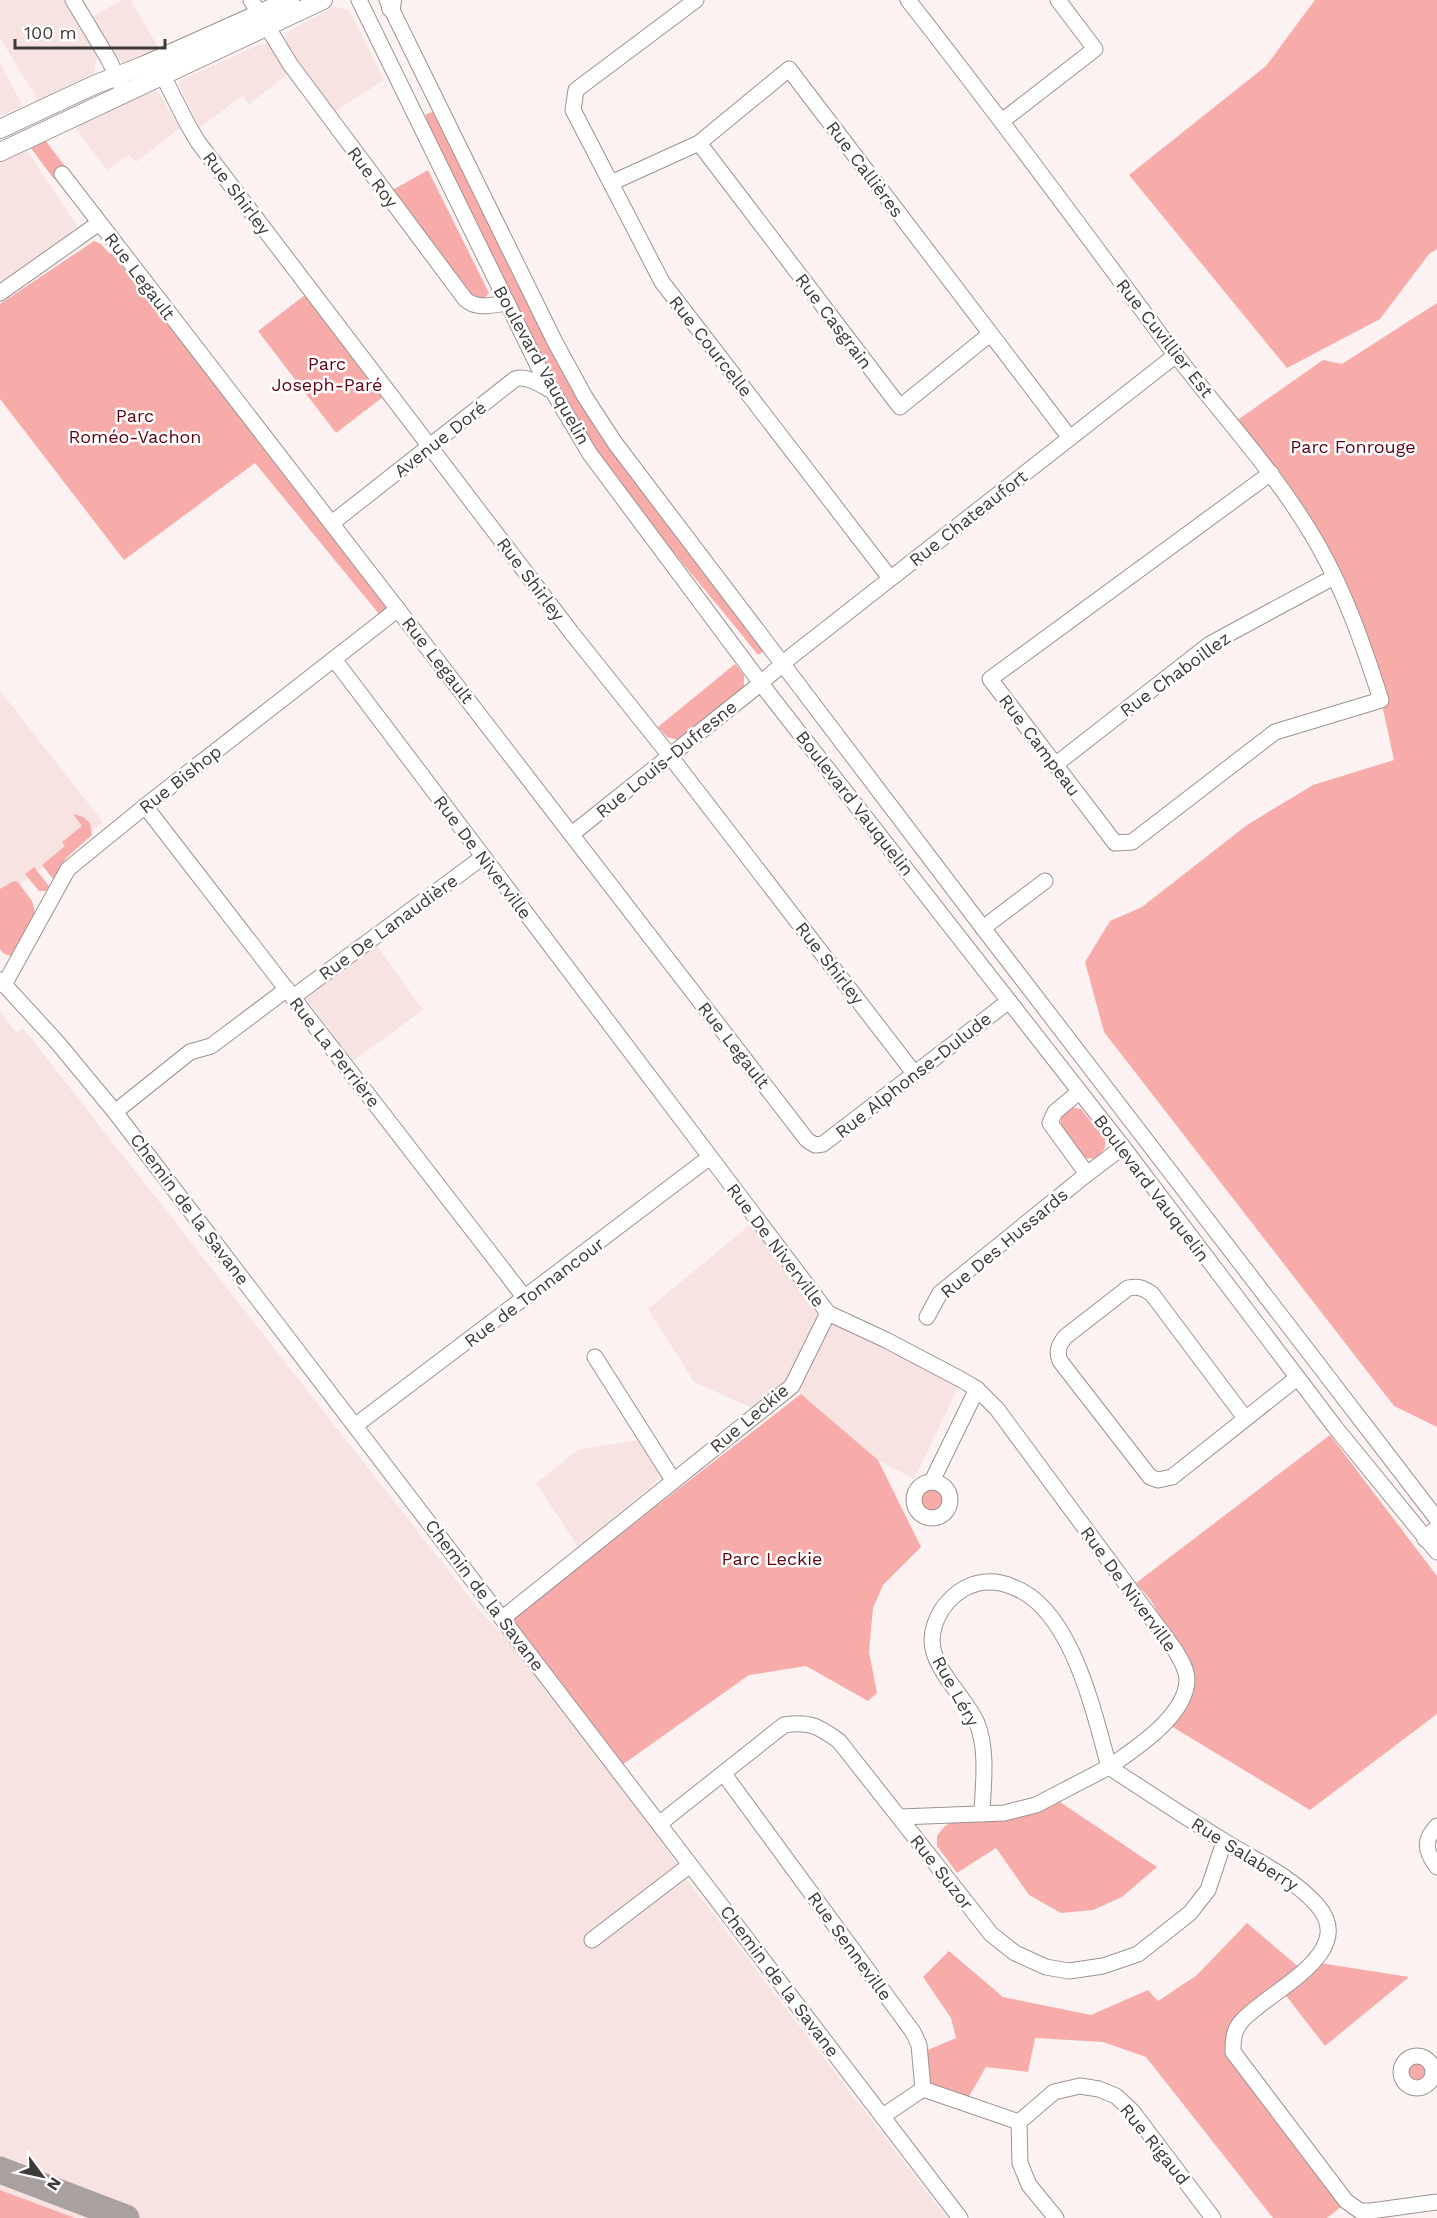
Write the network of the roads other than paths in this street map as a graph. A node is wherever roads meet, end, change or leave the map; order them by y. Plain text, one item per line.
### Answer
1 (73, 0) edge
2 (290, 0) edge
3 (323, 0) edge
4 (359, 0) edge
5 (696, 0) edge
6 (908, 0) edge
7 (1058, 0) edge
8 (390, 3) edge
9 (260, 14) edge
10 (163, 76) junction
11 (117, 77) junction
12 (125, 94) junction
13 (1002, 121) junction
14 (0, 129) edge
15 (699, 143) junction
16 (0, 152) edge
17 (62, 174) dead end
18 (611, 183) junction
19 (99, 223) junction
20 (0, 293) edge
21 (507, 303) junction
22 (990, 334) junction
23 (1176, 355) junction
24 (552, 391) junction
25 (1070, 438) junction
26 (430, 447) junction
27 (1271, 473) junction
28 (332, 523) junction
29 (1334, 577) junction
30 (890, 578) junction
31 (398, 609) junction
32 (333, 658) junction
33 (784, 663) junction
34 (761, 683) junction
35 (1381, 700) joint
36 (670, 756) junction
37 (1055, 765) junction
38 (146, 806) junction
39 (572, 834) junction
40 (483, 856) junction
41 (1046, 881) dead end
42 (983, 928) junction
43 (2, 982) edge
44 (290, 993) junction
45 (1009, 1001) junction
46 (914, 1073) junction
47 (1079, 1092) junction
48 (116, 1112) junction
49 (815, 1144) joint
50 (1123, 1147) junction
51 (710, 1157) junction
52 (1087, 1174) junction
53 (525, 1298) junction
54 (828, 1313) junction
55 (927, 1317) dead end
56 (595, 1357) dead end
57 (1297, 1378) junction
58 (977, 1389) junction
59 (1245, 1418) junction
60 (356, 1425) junction
61 (673, 1480) junction
62 (932, 1481) dead end
63 (1437, 1519) edge
64 (1433, 1540) edge
65 (502, 1618) junction
66 (1109, 1767) junction
67 (724, 1774) junction
68 (982, 1814) junction
69 (900, 1817) junction
70 (659, 1824) junction
71 (1437, 1826) edge
72 (1224, 1842) junction
73 (690, 1865) junction
74 (1437, 1867) edge
75 (592, 1940) dead end
76 (923, 2089) junction
77 (883, 2116) junction
78 (1019, 2122) junction
79 (1437, 2202) edge
80 (960, 2218) edge
81 (1056, 2218) edge
82 (1213, 2218) edge

1 - 11 street
2 - 9 main road
3 - 9 main road
4 - 21 street, Boulevard Vauquelin
5 - 18 street, Rue Courcelle
6 - 13 street, Rue Cuvillier Est
7 - 13 street
8 - 33 street, Boulevard Vauquelin
9 - 10 main road
9 - 11 main road
9 - 21 street, Rue Roy
10 - 12 main road
10 - 26 street, Rue Shirley
11 - 12 street
11 - 14 main road
12 - 16 main road
13 - 23 street, Rue Cuvillier Est
15 - 18 street, Rue Callières
15 - 22 street, Rue Casgrain
15 - 22 street, Rue Callières
17 - 19 street, Rue Legault
18 - 30 street, Rue Courcelle
19 - 20 street
19 - 28 street, Rue Legault
21 - 24 street, Boulevard Vauquelin
22 - 25 street, Rue Callières
23 - 25 street, Rue Chateaufort
23 - 27 street, Rue Cuvillier Est
24 - 26 street, Avenue Doré
24 - 34 street, Boulevard Vauquelin
25 - 30 street, Rue Chateaufort
26 - 28 street, Avenue Doré
26 - 36 street, Rue Shirley
27 - 29 street, Rue Cuvillier Est
27 - 37 street, Rue Campeau
28 - 31 street, Rue Legault
29 - 35 street, Rue Cuvillier Est
29 - 37 street, Rue Chaboillez
30 - 33 street, Rue Chateaufort
31 - 32 street, Rue Bishop
31 - 39 street, Rue Legault
32 - 38 street, Rue Bishop
32 - 40 street, Rue De Niverville
33 - 34 street, Rue Chateaufort
33 - 42 street, Boulevard Vauquelin
34 - 36 street, Rue Louis-Dufresne
34 - 45 street, Boulevard Vauquelin
35 - 37 street, Rue Campeau
36 - 39 street, Rue Louis-Dufresne
36 - 46 street, Rue Shirley
38 - 43 street, Rue Bishop
38 - 44 street, Rue La Perrière
39 - 49 street, Rue Legault
40 - 44 street, Rue De Lanaudière
40 - 51 street, Rue De Niverville
41 - 42 street
42 - 63 street, Boulevard Vauquelin
43 - 48 street, Chemin de la Savane
44 - 48 street, Rue De Lanaudière
44 - 53 street, Rue La Perrière
45 - 46 street, Rue Alphonse-Dulude
45 - 47 street, Boulevard Vauquelin
46 - 49 street, Rue Alphonse-Dulude
47 - 50 street, Boulevard Vauquelin
47 - 52 street
48 - 60 street, Chemin de la Savane
50 - 52 street, Rue Des Hussards
50 - 57 street, Boulevard Vauquelin
51 - 53 street, Rue de Tonnancour
51 - 54 street, Rue De Niverville
52 - 55 street, Rue Des Hussards
53 - 60 street, Rue de Tonnancour
54 - 58 street, Rue De Niverville
54 - 61 street, Rue Leckie
56 - 61 street
57 - 59 street
57 - 64 street, Boulevard Vauquelin
58 - 62 street
58 - 66 street, Rue De Niverville
59 - 59 street
60 - 65 street, Chemin de la Savane
61 - 65 street, Rue Leckie
65 - 70 street, Chemin de la Savane
66 - 68 street
66 - 68 street, Rue Léry
66 - 72 street, Rue Salaberry
67 - 69 street, Rue Suzor
67 - 70 street, Rue Suzor
67 - 76 street, Rue Senneville
68 - 69 street
69 - 72 street, Rue Suzor
70 - 73 street, Chemin de la Savane
71 - 74 street
72 - 79 street, Rue Salaberry
73 - 75 street
73 - 77 street, Chemin de la Savane
76 - 77 street
76 - 78 street
77 - 80 street, Chemin de la Savane
78 - 81 street
78 - 82 street, Rue Rigaud

